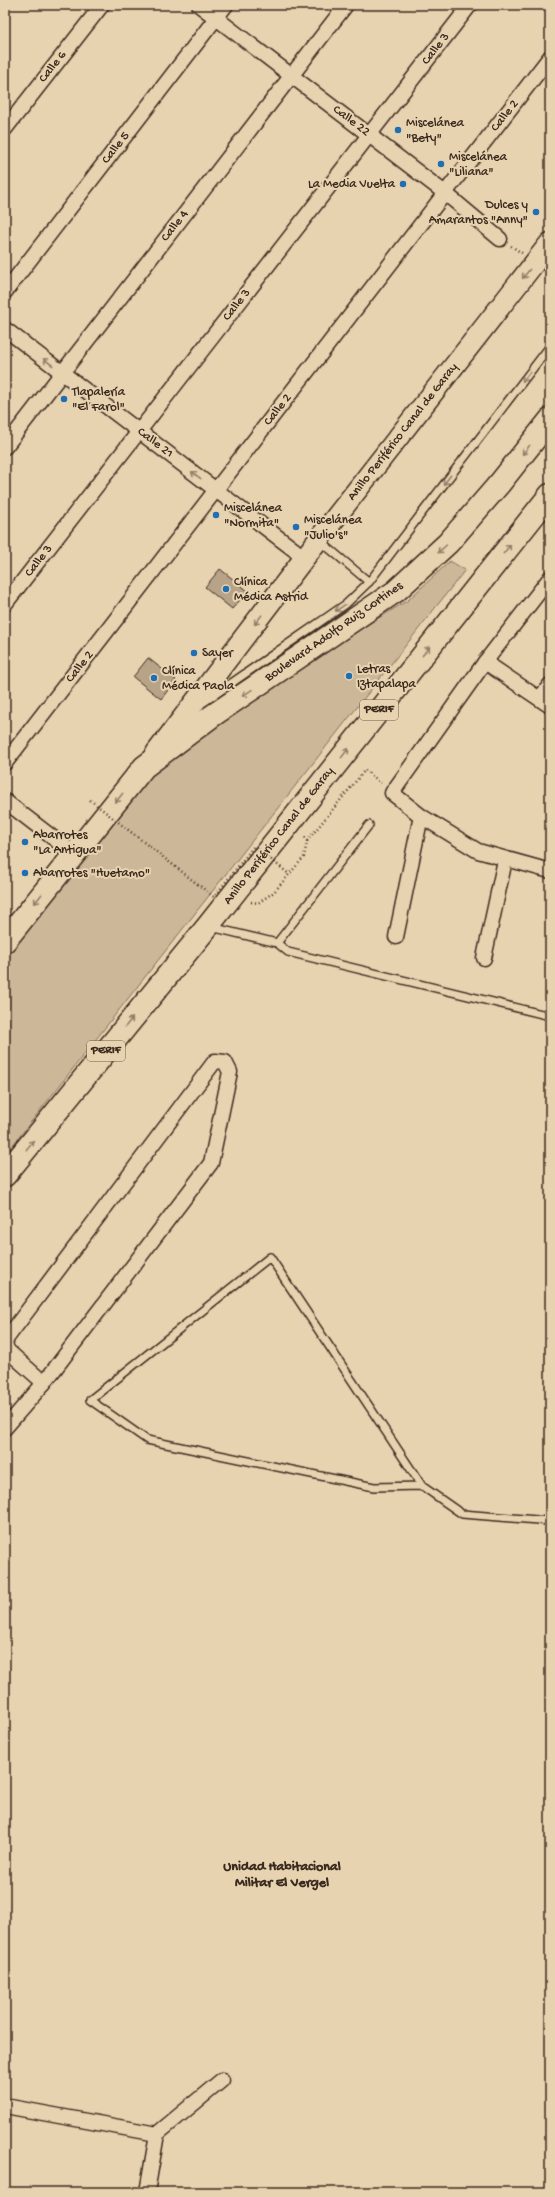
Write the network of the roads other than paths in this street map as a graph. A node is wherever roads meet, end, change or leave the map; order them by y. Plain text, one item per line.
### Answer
1 (102, 5) edge
2 (199, 5) edge
3 (226, 5) edge
4 (346, 5) edge
5 (470, 5) edge
6 (216, 18) junction
7 (550, 57) edge
8 (292, 76) junction
9 (5, 129) edge
10 (369, 135) junction
11 (445, 193) junction
12 (500, 239) road end
13 (550, 243) edge
14 (5, 292) edge
15 (5, 329) edge
16 (550, 346) edge
17 (63, 373) junction
18 (550, 420) edge
19 (139, 431) junction
20 (5, 448) edge
21 (216, 490) junction
22 (550, 495) edge
23 (318, 540) junction
24 (305, 558) junction
25 (550, 578) edge
26 (369, 582) junction
27 (5, 604) edge
28 (485, 662) junction
29 (550, 685) edge
30 (545, 702) edge
31 (187, 714) junction
32 (5, 763) edge
33 (144, 767) junction
34 (5, 801) edge
35 (421, 816) junction
36 (369, 825) dead end
37 (74, 854) junction
38 (505, 860) junction
39 (550, 871) edge
40 (208, 926) junction
41 (396, 937) dead end
42 (5, 941) edge
43 (277, 943) junction
44 (484, 958) dead end
45 (550, 1016) edge
46 (5, 1175) edge
47 (5, 1344) edge
48 (44, 1383) junction
49 (5, 1428) edge
50 (422, 1486) junction
51 (550, 1521) edge
52 (222, 2080) dead end
53 (5, 2106) edge
54 (157, 2134) junction
55 (147, 2192) edge

1 - 9 street, Calle 6
2 - 6 street, Calle 22
3 - 6 street, Calle 5
4 - 8 street, Calle 4
5 - 10 street, Calle 3
6 - 8 street, Calle 22
6 - 14 street, Calle 5
7 - 11 street, Calle 2
8 - 10 street, Calle 22
8 - 17 street, Calle 4
10 - 11 street, Calle 22
10 - 19 street, Calle 3
11 - 12 street, Calle 22
11 - 21 street, Calle 2
13 -> 23 main road, Anillo Periférico Canal de Garay
17 -> 15 street, Calle 21
16 -> 26 lane
17 - 19 street, Calle 21
17 - 20 street, Calle 4
18 -> 33 highway, Boulevard Adolfo Ruiz Cortines
21 -> 19 street, Calle 21
19 - 27 street, Calle 3
21 - 24 street, Calle 21
21 - 32 street, Calle 2
40 -> 22 highway, Anillo Periférico Canal de Garay / PERIF
23 - 24 main road, Anillo Periférico Canal de Garay
23 - 26 lane
24 -> 31 main road, Anillo Periférico Canal de Garay
25 - 28 street
26 -> 31 lane
28 - 30 street
28 - 35 street
29 - 30 street
31 - 33 main road, Anillo Periférico Canal de Garay
33 -> 37 highway, Anillo Periférico Canal de Garay
34 - 37 street
35 - 38 street
35 - 41 street
36 - 43 lane
37 -> 42 highway, Anillo Periférico Canal de Garay
38 - 39 street
38 - 44 street
40 - 43 lane
46 -> 40 highway, Anillo Periférico Canal de Garay / PERIF
43 - 45 lane
47 - 48 street
47 - 48 street
48 - 49 street
50 - 50 lane
50 - 51 lane
52 - 54 street
53 - 54 street
54 - 55 street

